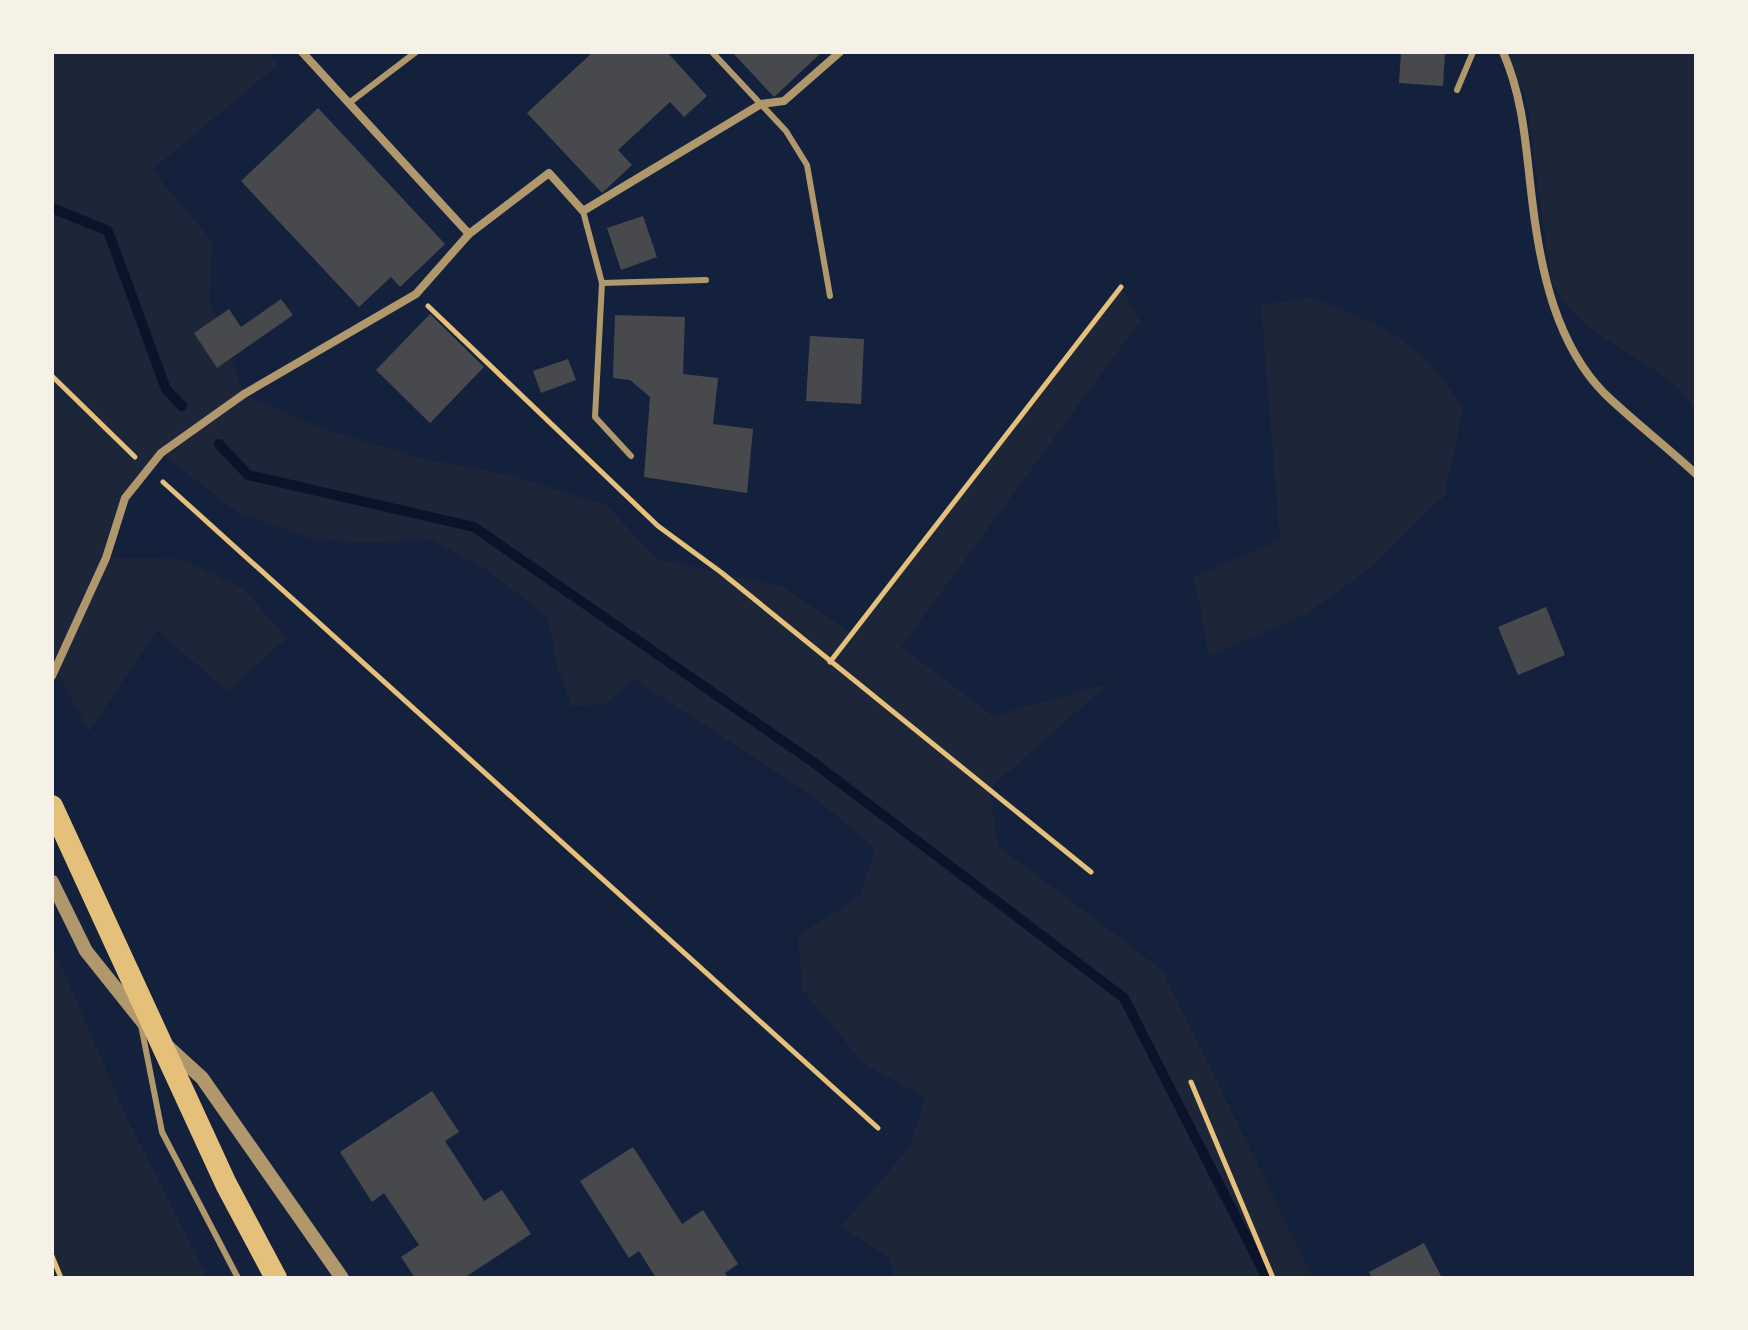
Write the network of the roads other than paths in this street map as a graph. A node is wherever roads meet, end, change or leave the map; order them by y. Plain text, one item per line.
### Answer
1 (302, 52) edge
2 (416, 52) edge
3 (712, 52) edge
4 (840, 52) edge
5 (1473, 52) edge
6 (1503, 52) edge
7 (1457, 90) dead end
8 (349, 103) junction
9 (761, 104) junction
10 (583, 211) junction
11 (469, 234) junction
12 (706, 280) dead end
13 (602, 283) junction
14 (830, 296) dead end
15 (631, 456) dead end
16 (1696, 474) edge
17 (52, 676) edge
18 (52, 806) edge
19 (52, 882) edge
20 (140, 1022) junction
21 (238, 1278) edge
22 (276, 1278) edge
23 (342, 1278) edge

1 - 8 street
2 - 8 lane
3 - 9 lane
4 - 9 street
5 - 7 lane
6 - 16 street
8 - 11 street
9 - 10 street
9 - 14 lane
10 - 11 street
10 - 13 lane
11 - 17 street
12 - 13 lane
13 - 15 lane
18 - 22 highway
19 - 20 street
20 - 21 lane
20 - 23 street

